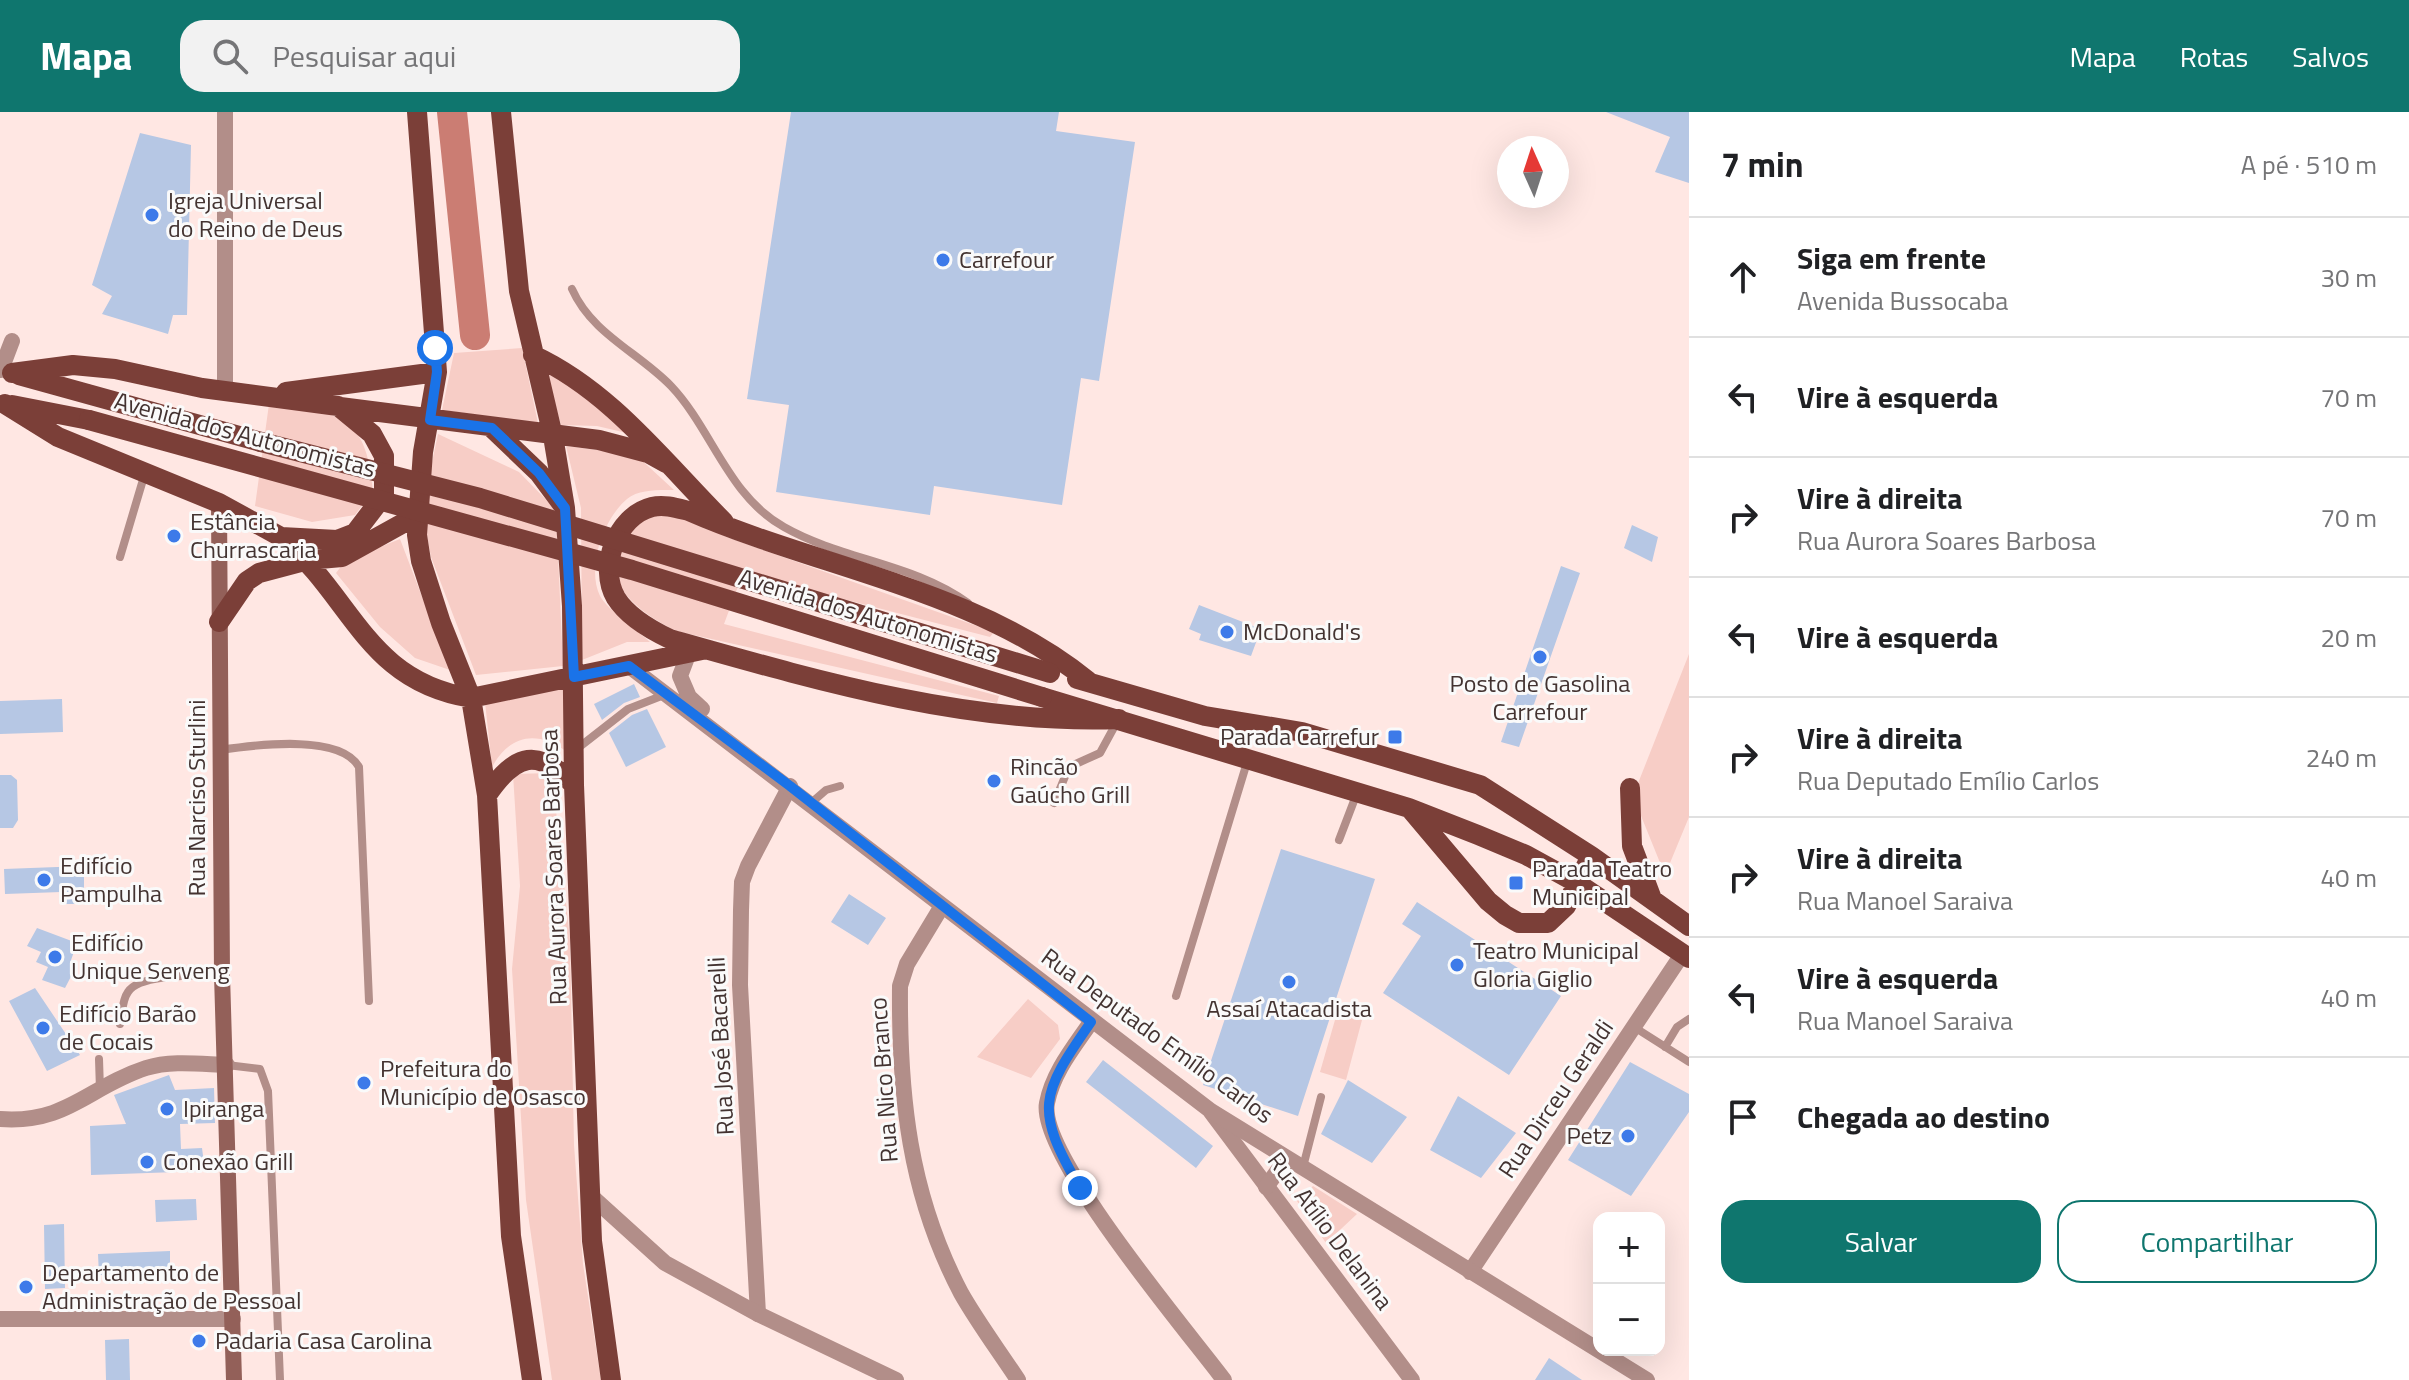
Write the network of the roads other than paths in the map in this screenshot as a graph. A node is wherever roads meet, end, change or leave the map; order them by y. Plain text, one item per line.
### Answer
1 (225, 112) edge
2 (417, 112) edge
3 (501, 112) edge
4 (572, 289) dead end
5 (12, 341) dead end
6 (533, 355) junction
7 (4, 371) edge
8 (437, 372) junction
9 (225, 391) junction
10 (262, 394) junction
11 (3, 403) edge
12 (338, 406) junction
13 (430, 420) junction
14 (492, 428) junction
15 (553, 436) junction
16 (666, 463) junction
17 (145, 473) junction
18 (219, 503) junction
19 (565, 508) junction
20 (416, 516) junction
21 (730, 527) junction
22 (281, 537) junction
23 (120, 557) dead end
24 (308, 560) junction
25 (219, 622) junction
26 (992, 622) junction
27 (697, 652) junction
28 (629, 666) junction
29 (574, 677) junction
30 (1088, 681) junction
31 (669, 693) junction
32 (471, 698) junction
33 (1119, 719) junction
34 (220, 750) junction
35 (741, 750) junction
36 (574, 751) junction
37 (1248, 759) junction
38 (574, 785) junction
39 (790, 786) junction
40 (840, 786) dead end
41 (1630, 788) dead end
42 (1357, 793) junction
43 (487, 795) junction
44 (811, 803) junction
45 (1054, 803) dead end
46 (1409, 808) junction
47 (1339, 840) dead end
48 (1591, 856) junction
49 (1577, 883) junction
50 (1652, 899) junction
51 (942, 906) junction
52 (1689, 926) edge
53 (1686, 955) edge
54 (222, 975) junction
55 (1176, 996) dead end
56 (369, 1001) dead end
57 (1689, 1019) edge
58 (1091, 1022) junction
59 (120, 1024) dead end
60 (1634, 1026) junction
61 (1665, 1047) junction
62 (99, 1059) dead end
63 (1689, 1062) edge
64 (227, 1065) junction
65 (100, 1091) junction
66 (1321, 1097) dead end
67 (1211, 1111) junction
68 (0, 1119) edge
69 (1287, 1158) junction
70 (1302, 1167) junction
71 (1266, 1187) junction
72 (591, 1196) junction
73 (1470, 1272) junction
74 (758, 1314) junction
75 (0, 1319) edge
76 (233, 1319) junction
77 (1621, 1364) junction
78 (234, 1380) edge
79 (280, 1380) edge
80 (532, 1380) edge
81 (611, 1380) edge
82 (896, 1380) edge
83 (1018, 1380) edge
84 (1224, 1380) edge
85 (1412, 1380) edge
86 (1629, 1380) edge
87 (1647, 1380) edge

1 - 9 street
2 - 8 main road
3 - 6 main road, Rua Aurora Soares Barbosa
4 - 26 lane
5 - 7 street
6 - 15 main road, Rua Aurora Soares Barbosa
6 - 16 main road
7 - 9 main road
7 - 30 main road, Avenida dos Autonomistas, bridge
8 - 10 main road
8 - 13 main road
9 - 10 main road
10 - 12 main road
11 - 17 main road
11 - 33 main road, Avenida dos Autonomistas, bridge
12 - 13 main road
12 - 22 main road
13 - 14 main road
13 - 20 main road
14 - 15 main road
14 - 19 main road
15 - 16 main road
15 - 19 main road, Rua Aurora Soares Barbosa
16 - 21 main road
17 - 18 main road
17 - 23 lane
18 - 22 main road
18 - 25 main road, Rua Narciso Sturlini
19 - 29 main road, Rua Aurora Soares Barbosa
20 - 24 main road
20 - 32 main road
21 - 26 main road
21 - 27 main road
22 - 24 main road
24 - 25 main road
24 - 32 main road
25 - 34 main road, Rua Narciso Sturlini
26 - 30 main road
27 - 28 main road
27 - 33 main road
27 - 35 street, Rua Deputado Emílio Carlos
28 - 29 main road
28 - 31 street, Rua Deputado Emílio Carlos
29 - 32 main road
29 - 36 main road, Rua Aurora Soares Barbosa
30 - 48 main road
31 - 35 street, Rua Deputado Emílio Carlos
31 - 36 lane
32 - 43 main road
33 - 37 main road, Avenida dos Autonomistas
33 - 45 lane
34 - 54 main road, Rua Narciso Sturlini
34 - 56 lane
35 - 39 street, Rua Deputado Emílio Carlos
36 - 38 main road, Rua Aurora Soares Barbosa
37 - 42 main road, Avenida dos Autonomistas
37 - 55 lane
38 - 43 main road
38 - 72 main road, Rua Aurora Soares Barbosa
39 - 44 street, Rua Deputado Emílio Carlos
39 - 74 street, Rua José Bacarelli
40 - 44 lane
41 - 50 main road
42 - 46 main road, Avenida dos Autonomistas
42 - 47 lane
43 - 80 main road
44 - 51 street, Rua Deputado Emílio Carlos
46 - 49 main road, Avenida dos Autonomistas
46 - 49 main road
48 - 49 main road
48 - 50 main road
49 - 53 main road, Avenida dos Autonomistas
50 - 52 main road
51 - 58 street, Rua Deputado Emílio Carlos
51 - 83 street, Rua Nico Branco
53 - 60 street, Rua Dirceu Geraldi
54 - 59 lane
54 - 64 main road, Rua Narciso Sturlini
57 - 61 lane
58 - 67 street, Rua Deputado Emílio Carlos
58 - 84 street
60 - 61 lane
60 - 73 street, Rua Dirceu Geraldi
61 - 63 lane
62 - 65 lane
64 - 65 street
64 - 76 main road, Rua Narciso Sturlini
64 - 79 lane
65 - 68 street
66 - 70 lane
67 - 69 street, Rua Deputado Emílio Carlos
67 - 71 street, Rua Atílio Delanina
69 - 70 street, Rua Deputado Emílio Carlos
69 - 71 street
70 - 73 street, Rua Deputado Emílio Carlos
71 - 85 street, Rua Atílio Delanina
72 - 74 street
72 - 81 main road, Rua Aurora Soares Barbosa
73 - 77 street, Rua Deputado Emílio Carlos
74 - 82 street
75 - 76 street
76 - 78 main road, Rua Narciso Sturlini
77 - 86 street
77 - 87 street, Rua Deputado Emílio Carlos

